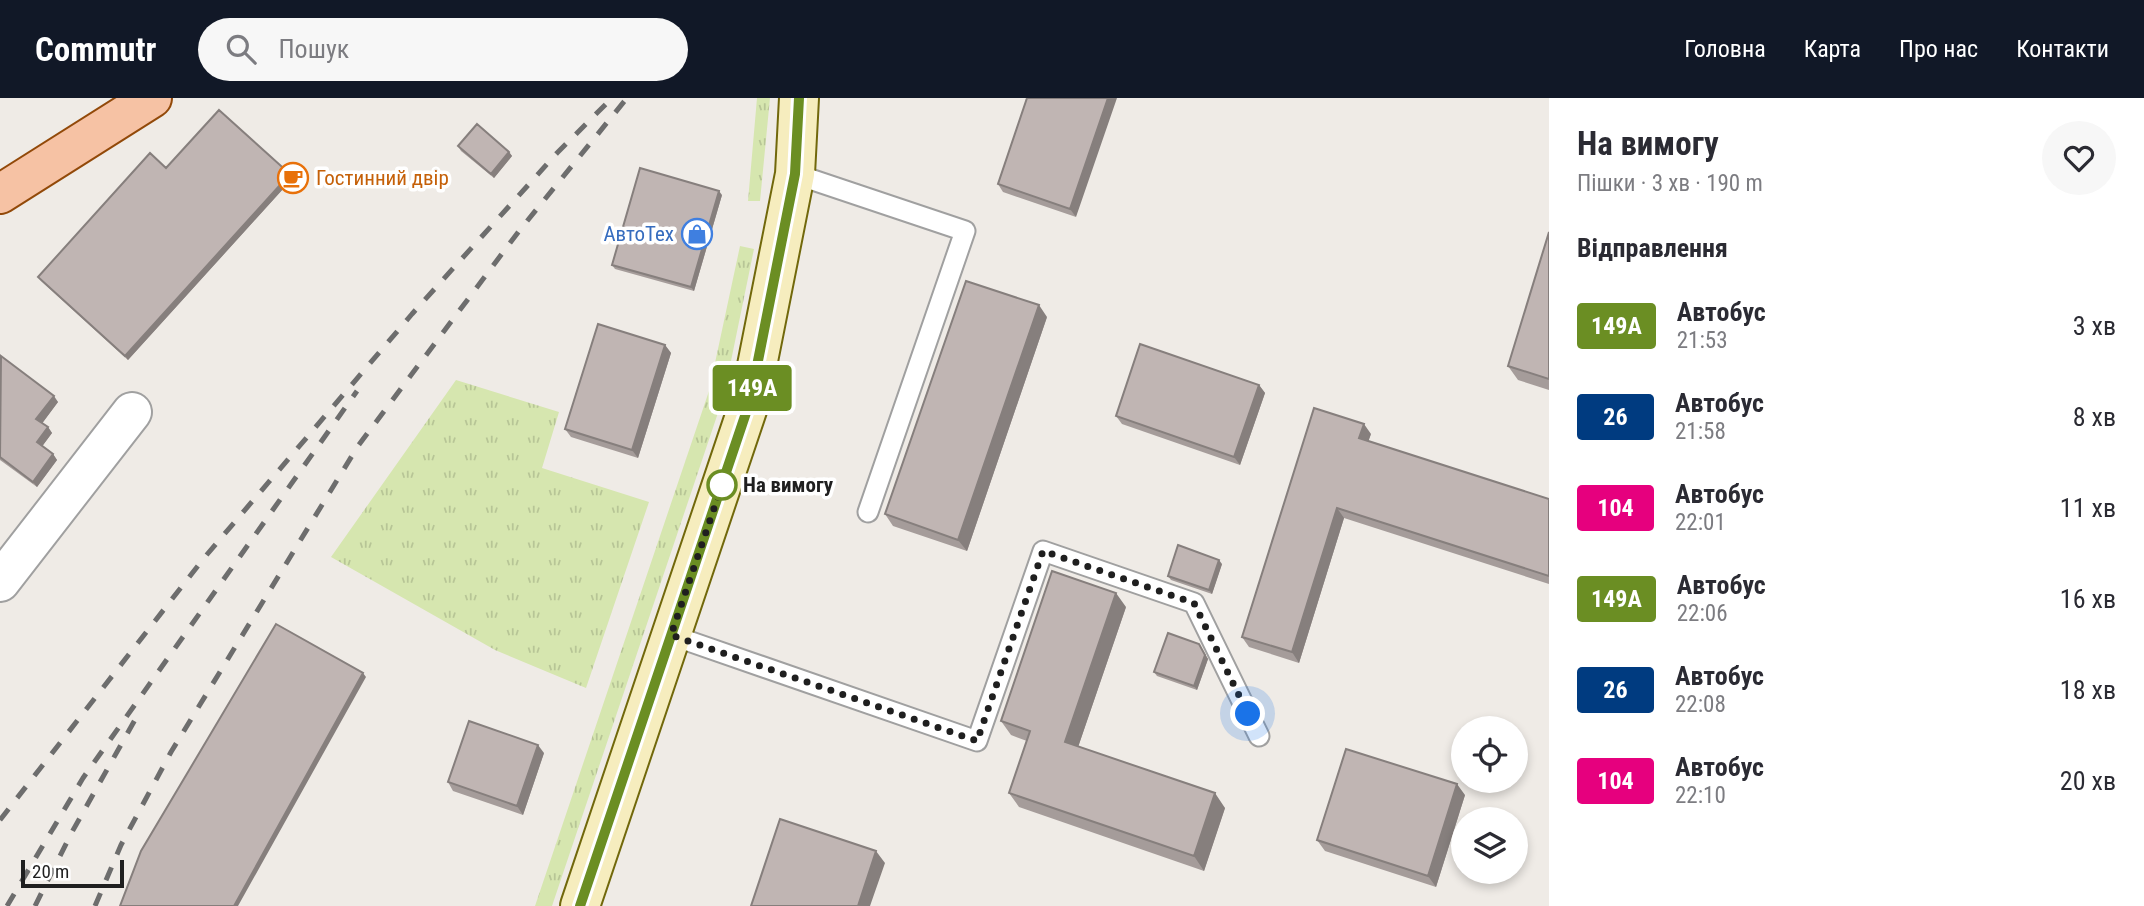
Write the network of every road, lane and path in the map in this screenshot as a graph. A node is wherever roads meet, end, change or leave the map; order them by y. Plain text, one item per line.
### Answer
1 (152, 98) edge
2 (799, 98) edge
3 (795, 174) junction
4 (0, 194) edge
5 (132, 412) dead end
6 (868, 512) dead end
7 (0, 582) edge
8 (671, 635) junction
9 (1259, 736) dead end
10 (580, 906) edge

1 - 4 main road
2 - 3 street
3 - 6 lane
3 - 8 street
5 - 7 street
8 - 9 lane
8 - 10 street

